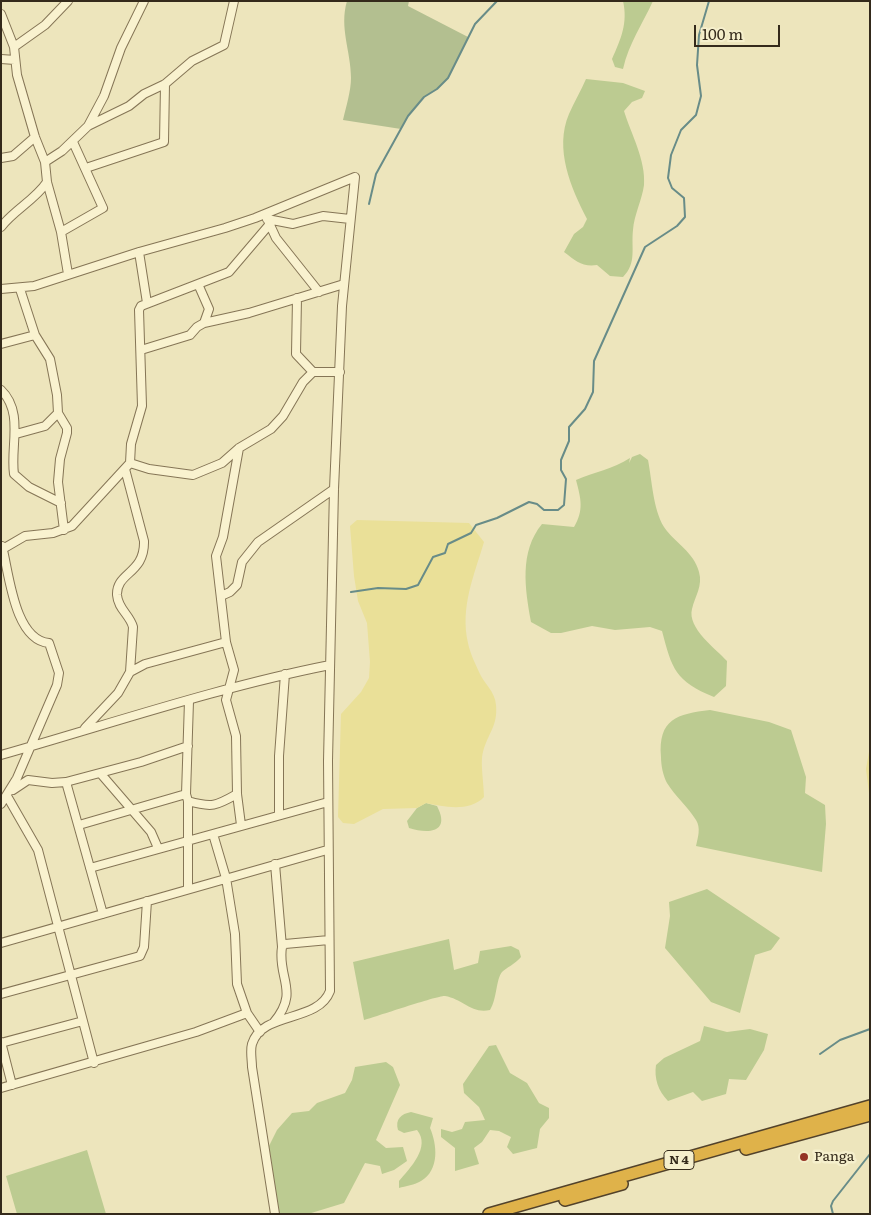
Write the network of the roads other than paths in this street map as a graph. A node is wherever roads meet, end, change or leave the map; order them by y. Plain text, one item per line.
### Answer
1 (68, 1) edge
2 (144, 1) edge
3 (234, 1) edge
4 (1, 14) edge
5 (14, 46) junction
6 (1, 59) edge
7 (15, 60) junction
8 (165, 84) junction
9 (88, 126) junction
10 (34, 137) junction
11 (72, 142) junction
12 (1, 158) edge
13 (45, 162) junction
14 (86, 168) junction
15 (47, 182) junction
16 (267, 219) junction
17 (350, 219) junction
18 (1, 227) edge
19 (61, 232) junction
20 (139, 252) junction
21 (68, 274) junction
22 (198, 284) junction
23 (344, 284) junction
24 (1, 289) edge
25 (20, 289) junction
26 (319, 292) junction
27 (297, 298) junction
28 (147, 303) junction
29 (204, 323) junction
30 (35, 335) junction
31 (1, 344) edge
32 (141, 350) junction
33 (314, 372) junction
34 (340, 372) junction
35 (1, 390) edge
36 (58, 414) junction
37 (16, 434) junction
38 (239, 448) junction
39 (128, 466) junction
40 (334, 488) junction
41 (61, 503) junction
42 (64, 530) junction
43 (2, 548) edge
44 (221, 596) junction
45 (226, 642) junction
46 (330, 665) junction
47 (130, 672) junction
48 (284, 674) junction
49 (228, 690) junction
50 (189, 701) junction
51 (84, 729) junction
52 (188, 746) junction
53 (29, 747) junction
54 (1, 755) edge
55 (101, 774) junction
56 (66, 782) junction
57 (9, 793) junction
58 (237, 794) junction
59 (187, 798) junction
60 (328, 802) junction
61 (1, 804) edge
62 (131, 810) junction
63 (280, 815) junction
64 (79, 825) junction
65 (241, 825) junction
66 (213, 834) junction
67 (188, 839) junction
68 (158, 848) junction
69 (328, 850) junction
70 (275, 864) junction
71 (90, 868) junction
72 (226, 878) junction
73 (188, 888) junction
74 (147, 901) junction
75 (103, 914) junction
76 (58, 926) junction
77 (329, 940) junction
78 (1, 943) edge
79 (282, 947) junction
80 (71, 975) junction
81 (1, 994) edge
82 (247, 1013) junction
83 (84, 1021) junction
84 (273, 1024) junction
85 (260, 1032) junction
86 (1, 1043) edge
87 (94, 1062) junction
88 (12, 1085) junction
89 (1, 1088) edge
90 (870, 1106) edge
91 (870, 1115) edge
92 (275, 1214) edge
93 (489, 1214) edge
94 (515, 1214) edge

1 - 5 street
2 - 9 street
3 - 8 street
4 - 5 street
5 - 7 street
6 - 7 street
7 - 10 street
8 - 9 street
8 - 14 street
9 - 11 street
10 - 12 street
10 - 13 street
11 - 13 street
11 - 14 street
13 - 15 street
14 - 19 street
15 - 18 street
15 - 19 street
16 - 17 street
16 - 17 street
16 - 20 street
16 - 22 street
16 - 26 street
17 - 23 street
19 - 21 street
20 - 21 street
20 - 28 street
21 - 25 street
22 - 28 street
22 - 29 street
23 - 26 street
23 - 34 street
24 - 25 street
25 - 30 street
26 - 27 street
27 - 29 street
27 - 33 street
28 - 32 street
29 - 32 street
30 - 31 street
30 - 36 street
32 - 39 street
33 - 34 street
33 - 38 street
34 - 40 street
35 - 37 street
36 - 37 street
36 - 41 street
37 - 41 street
38 - 39 street
38 - 44 street
39 - 42 street
39 - 47 street
40 - 44 street
40 - 46 street
41 - 42 street
42 - 43 street
43 - 53 street
44 - 45 street
45 - 47 street
45 - 49 street
46 - 48 street
46 - 60 street
47 - 51 street
48 - 49 street
48 - 63 street
49 - 50 street
49 - 58 street
50 - 51 street
50 - 52 street
51 - 53 street
52 - 55 street
52 - 59 street
53 - 54 street
53 - 57 street
55 - 56 street
55 - 62 street
56 - 57 street
56 - 64 street
57 - 61 street
57 - 76 street
58 - 59 street
58 - 65 street
59 - 62 street
59 - 67 street
60 - 63 street
60 - 69 street
62 - 64 street
62 - 68 street
63 - 65 street
64 - 71 street
65 - 66 street
66 - 67 street
66 - 72 street
67 - 68 street
67 - 73 street
68 - 71 street
69 - 70 street
69 - 77 street
70 - 72 street
70 - 79 street
71 - 75 street
72 - 73 street
72 - 82 street
73 - 74 street
74 - 75 street
74 - 80 street
75 - 76 street
76 - 78 street
76 - 80 street
77 - 79 street
77 - 84 street
79 - 84 street
80 - 81 street
80 - 83 street
82 - 85 street
82 - 87 street
83 - 86 street
83 - 87 street
84 - 85 street
85 - 92 street
86 - 88 street
87 - 88 street
88 - 89 street
90 - 93 highway, N 4
91 - 94 highway, N 4

